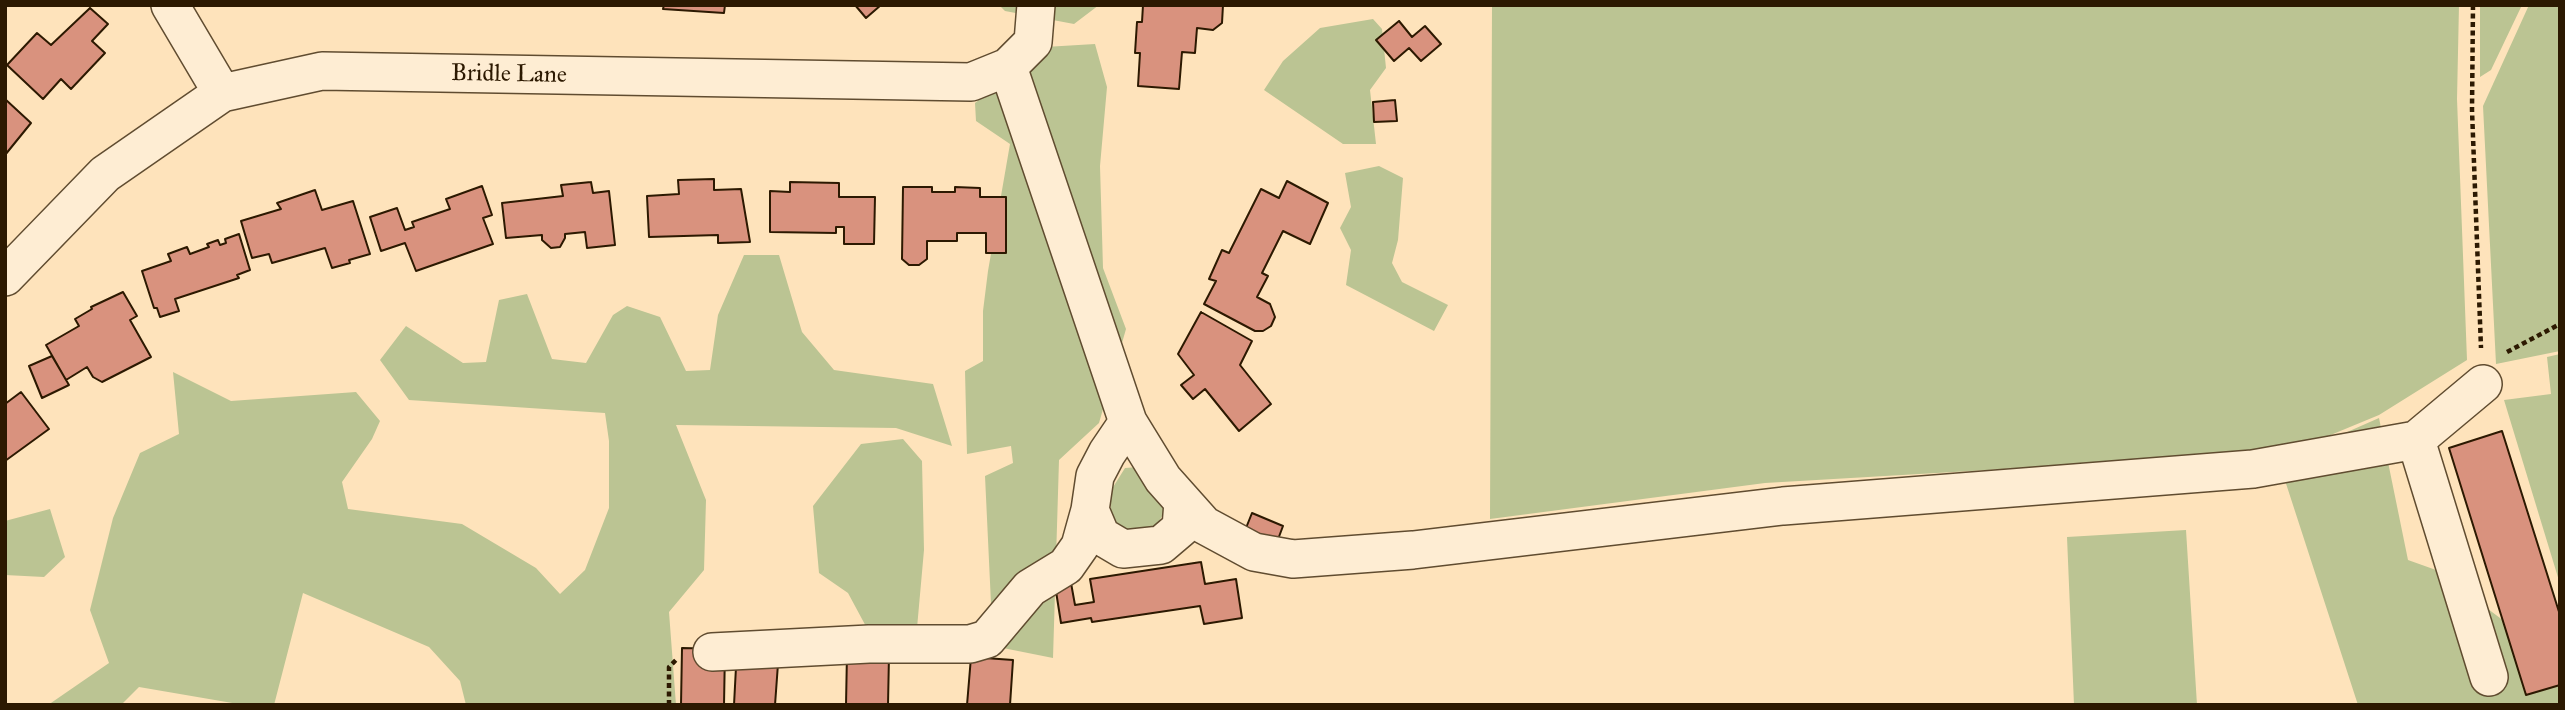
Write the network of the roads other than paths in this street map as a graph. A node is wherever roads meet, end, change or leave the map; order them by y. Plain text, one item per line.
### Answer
1 (170, 5) edge
2 (1036, 5) edge
3 (1008, 67) junction
4 (222, 93) junction
5 (5, 277) edge
6 (2483, 383) road end
7 (1128, 422) junction
8 (2416, 440) junction
9 (1183, 502) junction
10 (1090, 510) junction
11 (712, 652) dead end
12 (2490, 677) dead end

1 - 4 street
2 - 3 street, Bridle Lane
3 - 4 street, Bridle Lane
3 - 7 street
4 - 5 street, Bridle Lane
6 - 8 street
7 - 9 street
7 - 10 street
8 - 9 street
8 - 12 street
9 - 10 street
10 - 11 street

